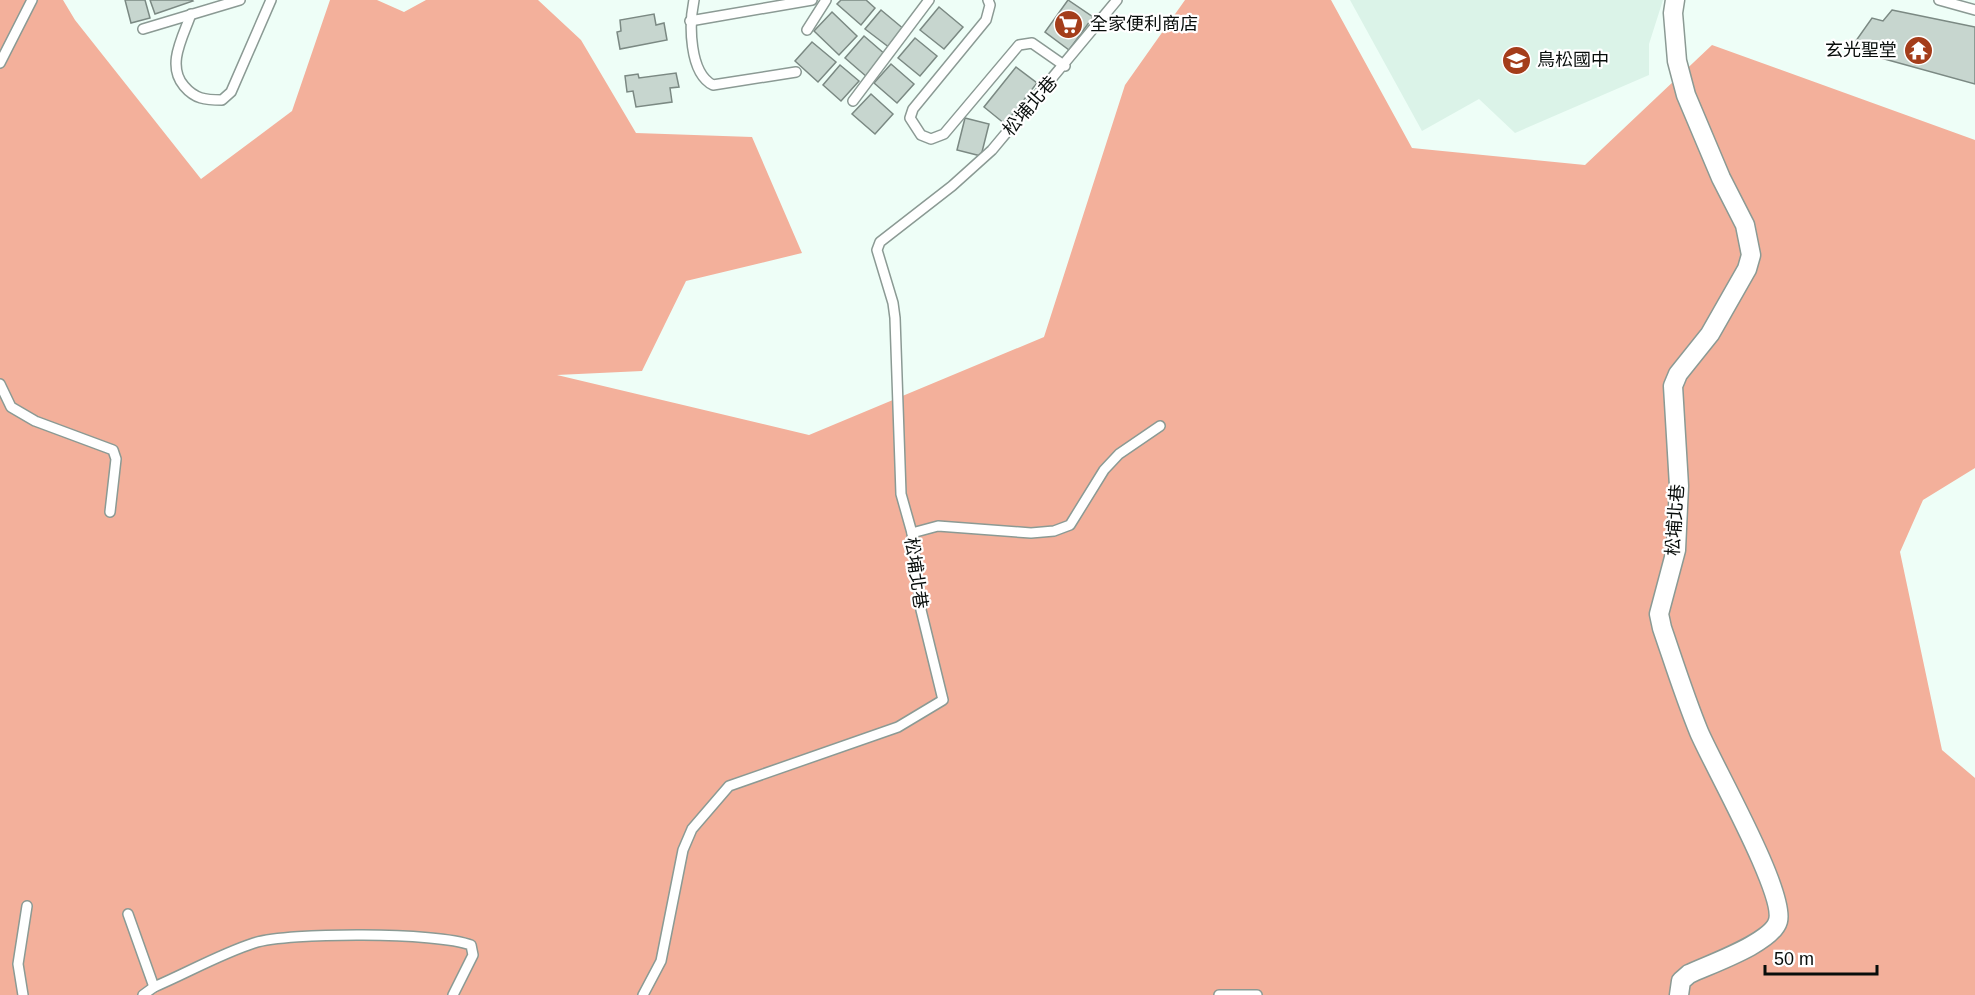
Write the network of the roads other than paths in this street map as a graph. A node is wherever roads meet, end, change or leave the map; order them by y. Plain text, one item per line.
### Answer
1 (32, 0) edge
2 (240, 0) edge
3 (271, 0) edge
4 (694, 0) edge
5 (812, 0) edge
6 (826, 0) edge
7 (929, 0) edge
8 (987, 0) edge
9 (1117, 0) edge
10 (1675, 0) edge
11 (1939, 0) edge
12 (1975, 10) edge
13 (190, 14) junction
14 (690, 21) junction
15 (143, 29) dead end
16 (807, 30) dead end
17 (0, 63) edge
18 (1065, 66) junction
19 (796, 72) dead end
20 (853, 101) dead end
21 (0, 384) edge
22 (1160, 426) dead end
23 (110, 512) dead end
24 (912, 532) junction
25 (27, 906) dead end
26 (128, 914) dead end
27 (154, 987) junction
28 (23, 995) edge
29 (143, 995) edge
30 (453, 995) edge
31 (644, 995) edge
32 (1219, 995) edge
33 (1257, 995) edge
34 (1678, 995) edge

1 - 17 lane
2 - 13 lane
3 - 13 lane
4 - 14 lane
5 - 14 lane
6 - 16 lane
7 - 20 lane
8 - 18 lane, 松埔北巷
9 - 18 lane, 松埔北巷
10 - 34 street, 松埔北巷
11 - 12 lane
13 - 15 lane
14 - 19 lane
18 - 24 lane, 松埔北巷
21 - 23 lane
22 - 24 lane
24 - 31 lane, 松埔北巷
25 - 28 lane
26 - 27 lane
27 - 29 lane
27 - 30 lane
32 - 33 lane

